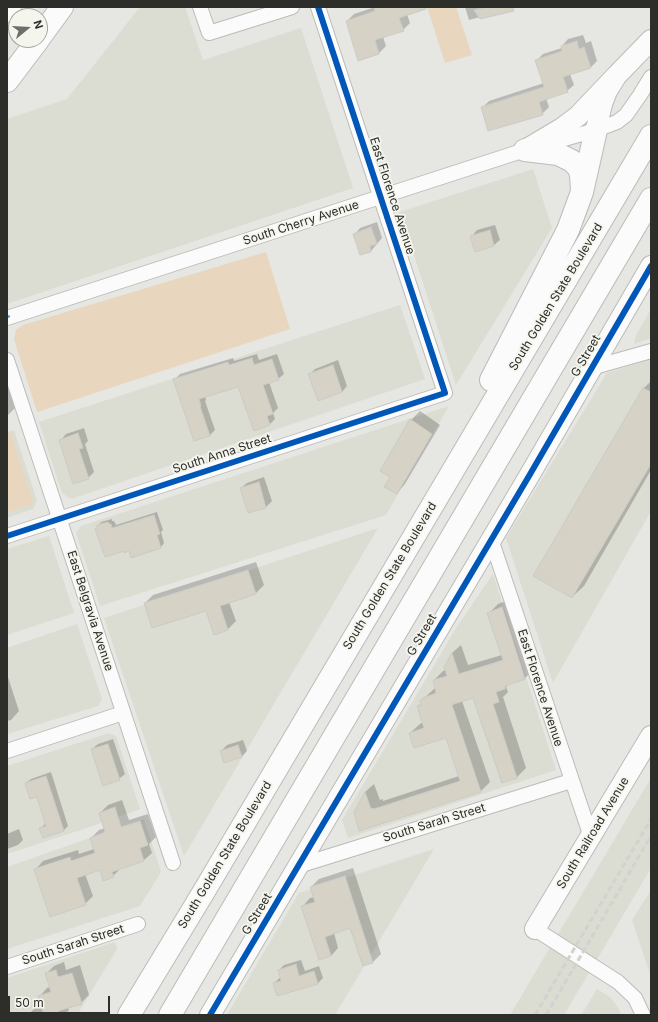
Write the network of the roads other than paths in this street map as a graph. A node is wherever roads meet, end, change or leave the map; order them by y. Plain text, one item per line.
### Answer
1 (10, 7) edge
2 (62, 7) edge
3 (200, 7) edge
4 (292, 7) edge
5 (318, 7) edge
6 (7, 11) edge
7 (48, 26) edge
8 (651, 40) edge
9 (32, 48) edge
10 (617, 75) junction
11 (651, 77) edge
12 (7, 81) edge
13 (596, 130) junction
14 (651, 136) edge
15 (525, 150) junction
16 (582, 192) junction
17 (380, 197) junction
18 (651, 199) edge
19 (651, 266) edge
20 (7, 318) edge
21 (651, 351) edge
22 (7, 360) edge
23 (591, 368) junction
24 (445, 393) joint
25 (60, 519) junction
26 (7, 536) edge
27 (491, 539) junction
28 (380, 594) junction
29 (123, 713) junction
30 (651, 736) edge
31 (7, 751) edge
32 (571, 781) junction
33 (591, 837) junction
34 (173, 863) dead end
35 (298, 866) junction
36 (138, 924) dead end
37 (535, 929) joint
38 (7, 967) edge
39 (213, 1013) edge
40 (129, 1015) edge
41 (170, 1015) edge
42 (643, 1015) edge

1 - 6 highway
2 - 7 highway
3 - 4 street
5 - 17 street, East Florence Avenue
8 - 10 street
9 - 12 highway
10 - 13 street
10 - 15 street
11 - 13 street, South Cherry Avenue
13 - 15 street, South Cherry Avenue
13 - 16 highway
14 - 28 highway, South Golden State Boulevard
15 - 16 highway
15 - 17 street, South Cherry Avenue
16 - 28 highway
17 - 20 street, South Cherry Avenue
17 - 24 street, East Florence Avenue
18 - 41 highway
19 - 23 street, G Street
21 - 23 street
22 - 25 street, East Belgravia Avenue
23 - 27 street, G Street
24 - 25 street, South Anna Street
25 - 26 street, South Anna Street
25 - 29 street, East Belgravia Avenue
27 - 32 street, East Florence Avenue
27 - 35 street, G Street
28 - 40 highway, South Golden State Boulevard
29 - 31 street
29 - 34 street, East Belgravia Avenue
30 - 33 street, South Railroad Avenue
32 - 33 street, East Florence Avenue
32 - 35 street, South Sarah Street
33 - 37 street, South Railroad Avenue
35 - 39 street, G Street
36 - 38 street, South Sarah Street
37 - 42 street

